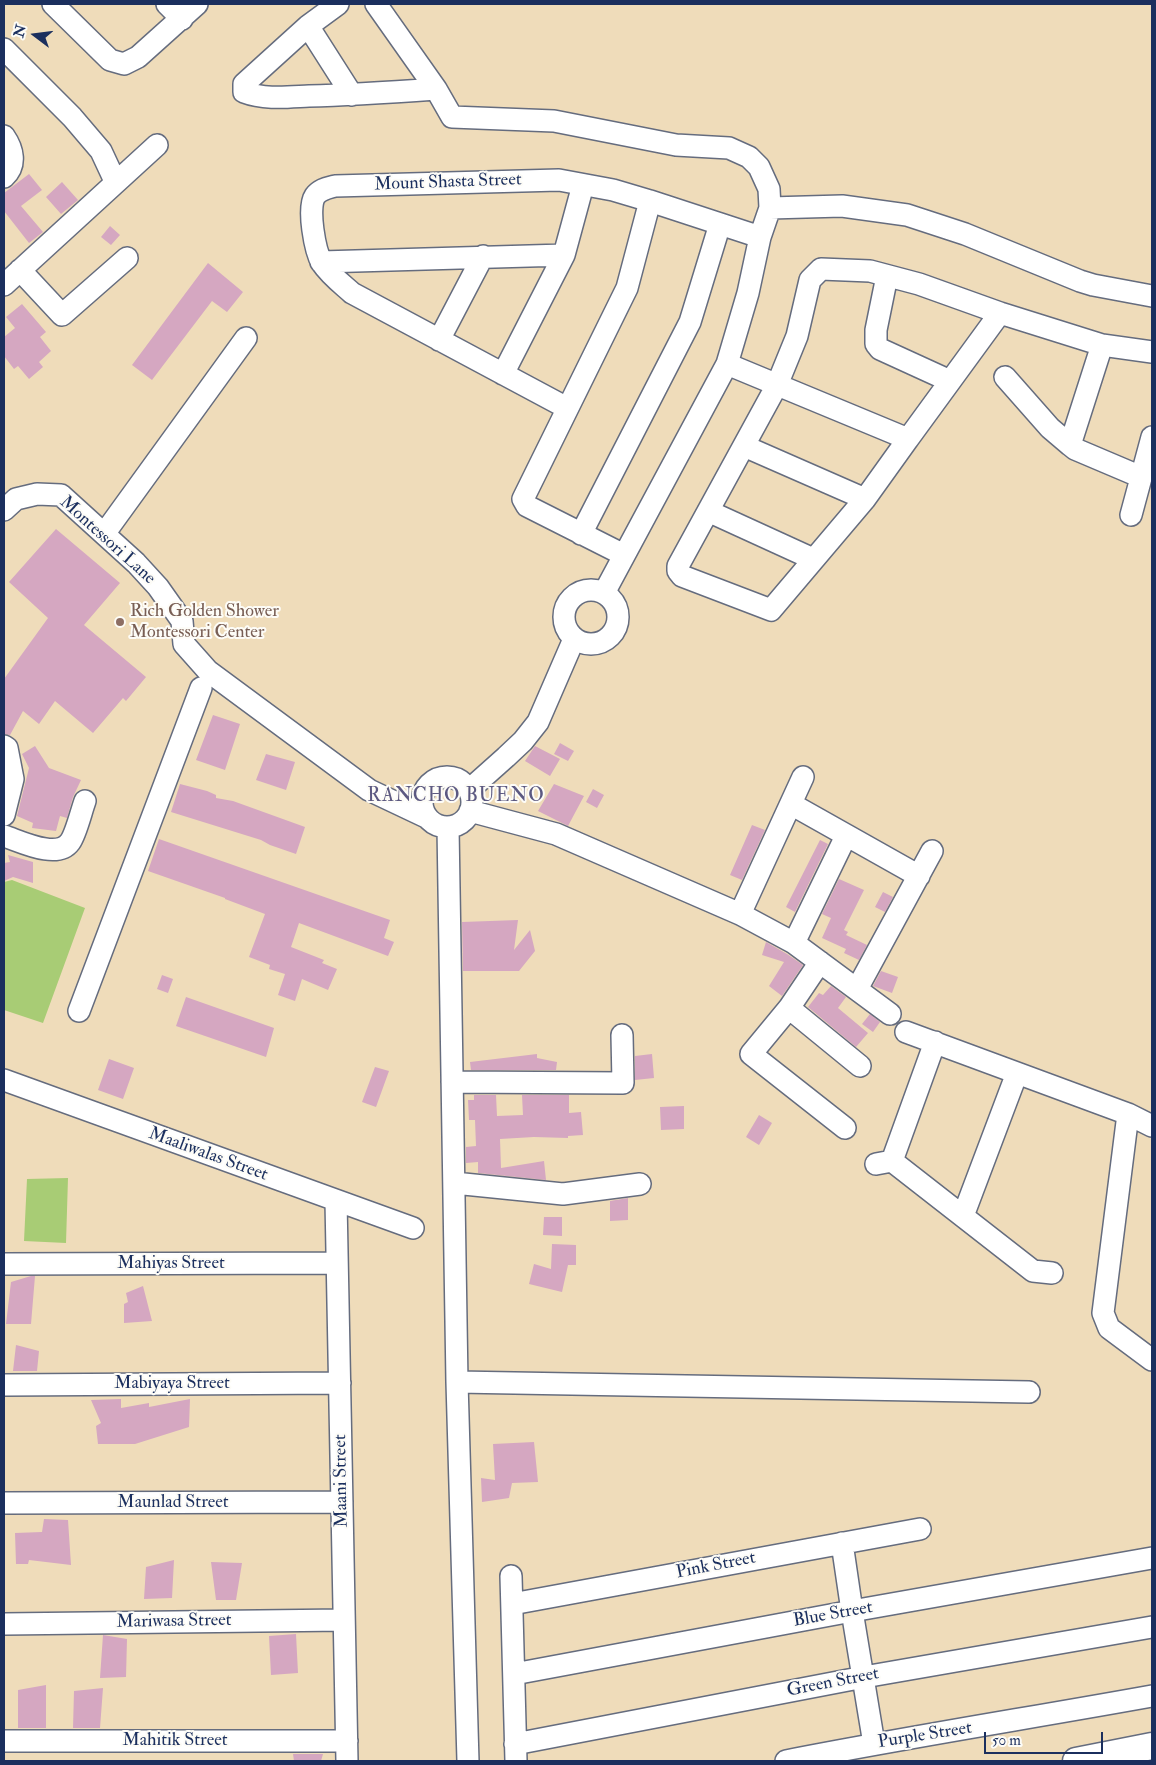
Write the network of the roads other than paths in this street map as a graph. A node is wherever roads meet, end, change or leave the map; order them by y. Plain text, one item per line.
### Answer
1 (53, 4) edge
2 (197, 4) edge
3 (338, 4) edge
4 (376, 4) edge
5 (175, 11) edge
6 (308, 26) junction
7 (4, 50) edge
8 (436, 89) junction
9 (352, 95) junction
10 (4, 136) edge
11 (157, 145) dead end
12 (4, 177) edge
13 (115, 182) junction
14 (583, 185) junction
15 (650, 201) junction
16 (770, 208) junction
17 (720, 224) junction
18 (760, 237) junction
19 (564, 255) junction
20 (483, 256) junction
21 (127, 258) dead end
22 (321, 262) junction
23 (20, 270) junction
24 (887, 276) junction
25 (4, 284) edge
26 (1152, 296) edge
27 (1000, 313) junction
28 (246, 338) dead end
29 (439, 340) junction
30 (1102, 345) junction
31 (1152, 352) edge
32 (727, 364) junction
33 (503, 374) junction
34 (1005, 377) dead end
35 (950, 381) junction
36 (777, 385) junction
37 (566, 408) junction
38 (1152, 437) edge
39 (908, 440) junction
40 (1070, 445) junction
41 (744, 446) junction
42 (1141, 477) junction
43 (865, 499) junction
44 (10, 505) edge
45 (708, 512) junction
46 (1131, 515) dead end
47 (104, 534) junction
48 (581, 534) junction
49 (624, 555) junction
50 (814, 559) junction
51 (604, 593) junction
52 (574, 639) junction
53 (201, 688) dead end
54 (4, 746) edge
55 (803, 777) dead end
56 (469, 800) junction
57 (85, 801) dead end
58 (791, 804) junction
59 (4, 815) edge
60 (426, 817) junction
61 (448, 827) junction
62 (4, 836) edge
63 (846, 836) junction
64 (932, 851) dead end
65 (919, 876) junction
66 (740, 914) junction
67 (794, 943) junction
68 (820, 962) junction
69 (857, 989) junction
70 (789, 1008) junction
71 (79, 1011) dead end
72 (890, 1014) dead end
73 (906, 1032) dead end
74 (622, 1036) dead end
75 (935, 1042) junction
76 (860, 1066) dead end
77 (1017, 1073) junction
78 (4, 1080) edge
79 (452, 1082) junction
80 (1128, 1114) junction
81 (1152, 1126) edge
82 (844, 1128) dead end
83 (454, 1183) junction
84 (640, 1184) dead end
85 (336, 1201) junction
86 (963, 1216) junction
87 (413, 1228) dead end
88 (338, 1263) junction
89 (4, 1264) edge
90 (1052, 1272) dead end
91 (1152, 1360) edge
92 (457, 1382) junction
93 (340, 1383) junction
94 (4, 1385) edge
95 (1029, 1392) dead end
96 (342, 1502) junction
97 (4, 1504) edge
98 (920, 1529) dead end
99 (842, 1543) junction
100 (1152, 1558) edge
101 (511, 1576) dead end
102 (512, 1604) junction
103 (852, 1611) junction
104 (344, 1620) junction
105 (4, 1624) edge
106 (1152, 1627) edge
107 (514, 1674) junction
108 (864, 1677) junction
109 (1152, 1696) edge
110 (4, 1741) edge
111 (874, 1744) junction
112 (1152, 1746) edge
113 (347, 1751) edge
114 (516, 1753) edge
115 (468, 1761) edge
116 (786, 1761) edge
117 (1076, 1761) edge

1 - 5 street
2 - 5 street
3 - 6 street
4 - 8 street
6 - 9 street
6 - 9 street
7 - 13 street
8 - 9 street
8 - 16 street
10 - 12 street
11 - 13 street
13 - 23 street
14 - 15 street, Mount Shasta Street
14 - 19 street
14 - 22 street, Mount Shasta Street
15 - 17 street, Mount Shasta Street
15 - 37 street
16 - 18 street
16 - 26 street
17 - 18 street, Mount Shasta Street
17 - 48 street
18 - 32 street
19 - 20 street
19 - 33 street
20 - 22 street
20 - 29 street
21 - 23 street
22 - 29 street
23 - 25 street
24 - 27 street
24 - 35 street
24 - 36 street
27 - 30 street
27 - 35 street
28 - 47 street
29 - 33 street
30 - 31 street
30 - 40 street
32 - 36 street
32 - 49 street
33 - 37 street
34 - 40 street
35 - 39 street
36 - 39 street
36 - 41 street
37 - 48 street
38 - 42 street
39 - 43 street
40 - 42 street
41 - 43 street
41 - 45 street
42 - 46 street
43 - 50 street
44 - 47 street, Montessori Lane
45 - 50 street
45 - 50 street
47 - 60 street, Montessori Lane
48 - 49 street
49 - 51 street
51 - 52 street
51 - 52 street
52 - 56 street
53 - 71 street
54 - 59 street
55 - 58 street
56 - 60 street
56 - 61 street
56 - 66 street
57 - 62 street
58 - 63 street
58 - 66 street
60 - 61 street
61 - 79 street
63 - 65 street
63 - 67 street
64 - 65 street
65 - 69 street
66 - 67 street
67 - 68 street
68 - 69 street
68 - 70 street
69 - 72 street
70 - 76 street
70 - 82 street
73 - 75 street
74 - 79 street
75 - 77 street
75 - 86 street
77 - 80 street
77 - 86 street
78 - 85 street, Maaliwalas Street
79 - 83 street
80 - 81 street
80 - 91 street
83 - 84 street
83 - 92 street
85 - 87 street, Maaliwalas Street
85 - 88 street, Maani Street
86 - 90 street
88 - 89 street, Mahiyas Street
88 - 93 street, Maani Street
92 - 95 street
92 - 115 street
93 - 94 street, Mabiyaya Street
93 - 96 street, Maani Street
96 - 97 street, Maunlad Street
96 - 104 street, Maani Street
98 - 99 street, Pink Street
99 - 102 street, Pink Street
99 - 103 street
100 - 103 street, Blue Street
101 - 102 street
102 - 107 street
103 - 107 street, Blue Street
103 - 108 street
104 - 105 street, Mariwasa Street
104 - 113 street, Maani Street
106 - 108 street, Green Street
107 - 114 street
108 - 111 street
108 - 114 street, Green Street
109 - 111 street, Purple Street
110 - 113 street, Mahitik Street
111 - 116 street, Purple Street
112 - 117 main road

